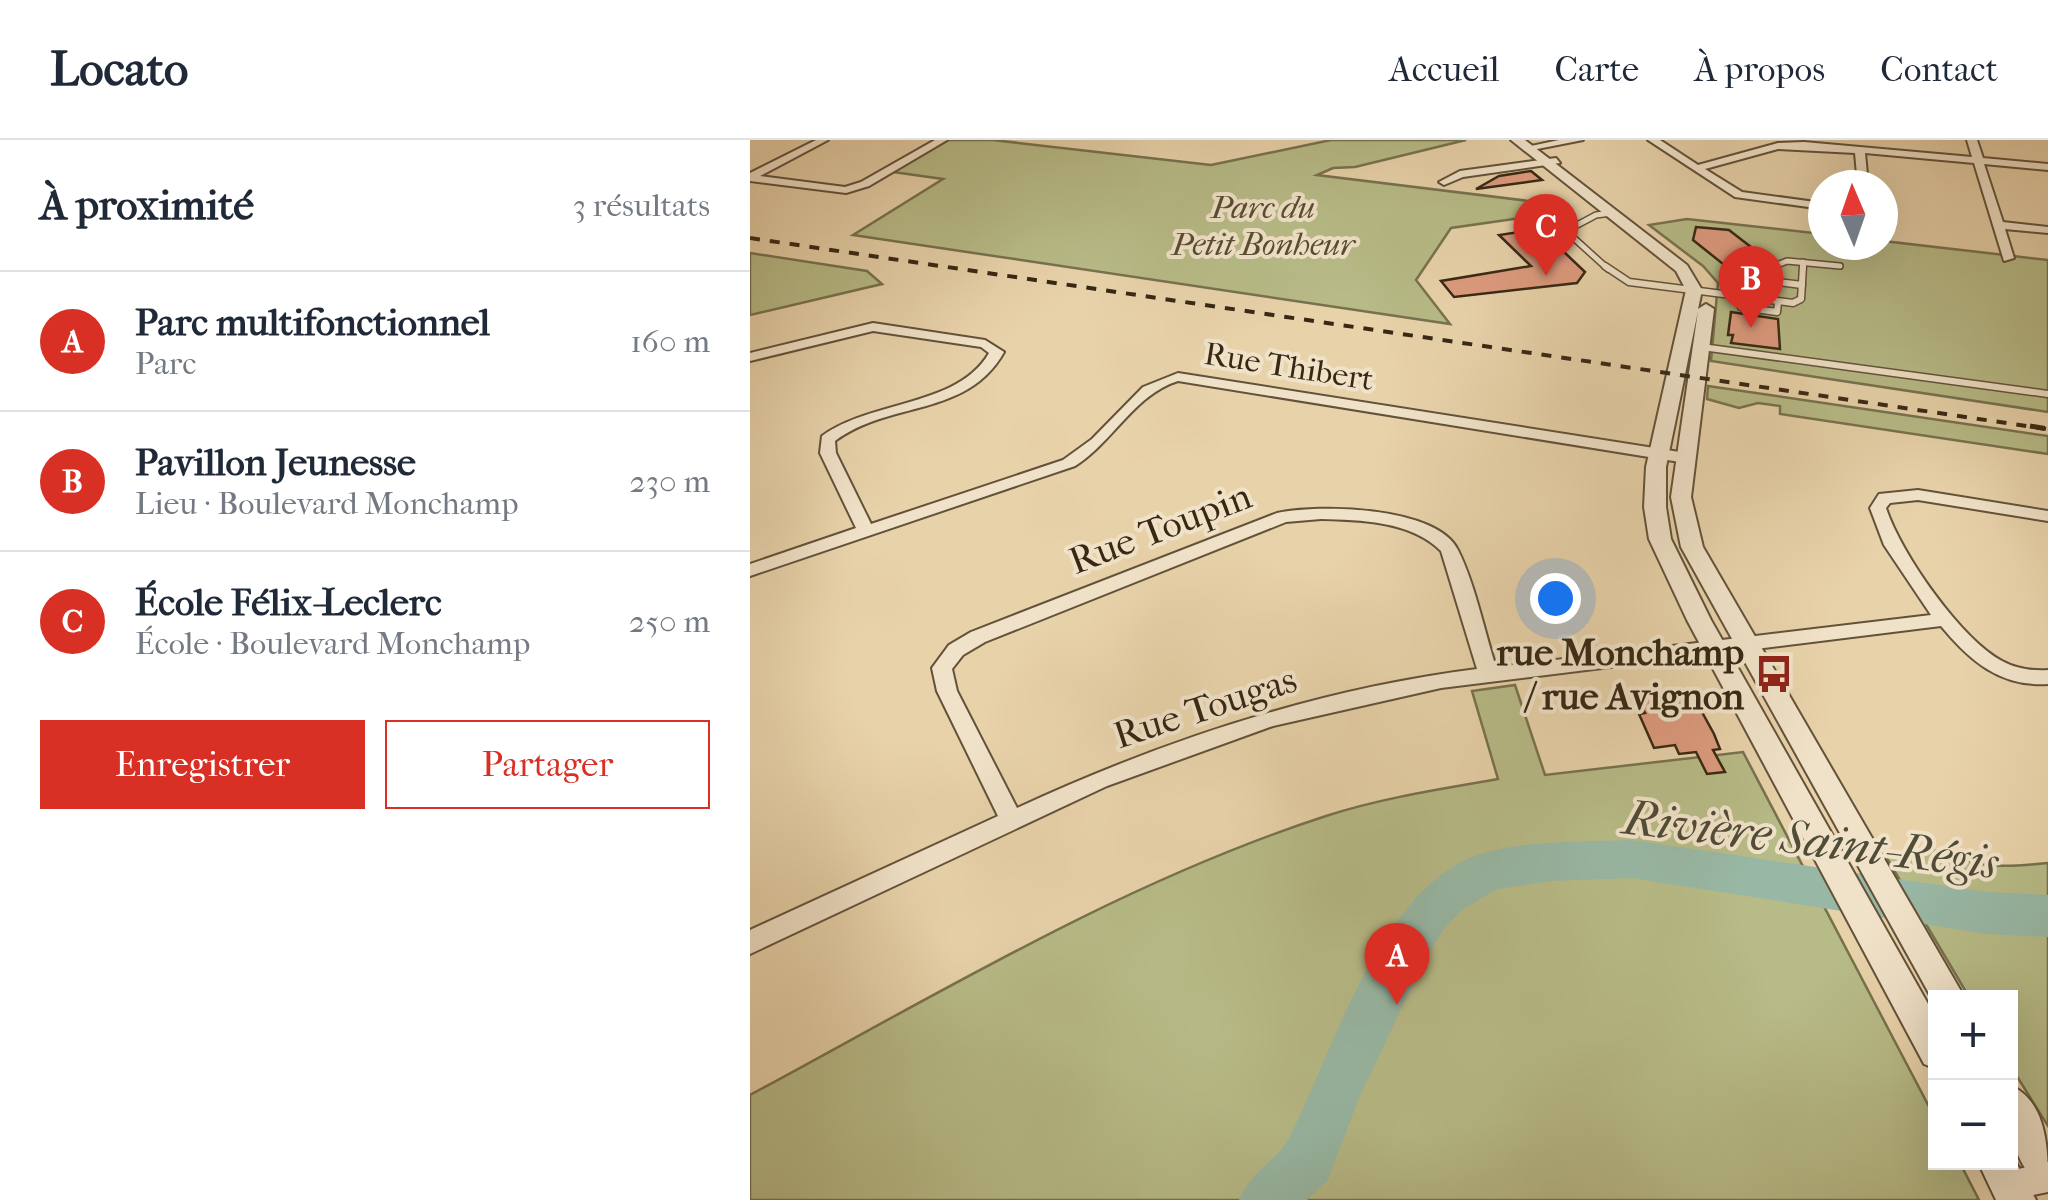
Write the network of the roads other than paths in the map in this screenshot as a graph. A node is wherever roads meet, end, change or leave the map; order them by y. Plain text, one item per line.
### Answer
1 (823, 140) edge
2 (942, 140) edge
3 (1578, 140) edge
4 (1654, 140) edge
5 (1972, 140) edge
6 (1528, 143) edge
7 (1860, 150) junction
8 (1978, 161) junction
9 (1552, 162) junction
10 (1697, 168) junction
11 (2048, 168) edge
12 (1862, 170) edge
13 (750, 177) edge
14 (1444, 182) dead end
15 (1808, 204) edge
16 (1611, 213) junction
17 (1998, 225) junction
18 (2048, 230) edge
19 (2008, 258) dead end
20 (1803, 262) junction
21 (1840, 266) dead end
22 (1802, 284) junction
23 (1701, 291) junction
24 (1702, 346) junction
25 (750, 357) edge
26 (2048, 394) edge
27 (1659, 454) junction
28 (1686, 458) junction
29 (2048, 516) edge
30 (866, 531) junction
31 (750, 570) edge
32 (1948, 620) junction
33 (1744, 645) junction
34 (1714, 648) junction
35 (1488, 675) junction
36 (2048, 677) edge
37 (1012, 821) junction
38 (750, 942) edge
39 (1944, 990) edge
40 (1928, 1038) edge
41 (2018, 1117) edge
42 (2048, 1168) edge
43 (2048, 1178) edge
44 (2008, 1182) edge

1 - 13 street
2 - 13 street
3 - 6 street
4 - 10 street
5 - 8 street
6 - 9 street
7 - 8 street
7 - 10 street
7 - 12 street
8 - 11 street
8 - 17 street
9 - 14 street
9 - 16 street
9 - 23 street
10 - 15 street
16 - 23 street
16 - 23 lane
17 - 18 street
17 - 19 street
20 - 21 lane
20 - 22 lane
20 - 22 lane
22 - 23 lane
23 - 24 street
23 - 27 street
24 - 26 lane
24 - 28 street
25 - 30 street
27 - 28 street, Rue Thibert
27 - 30 street, Rue Thibert
27 - 34 street
28 - 33 street
29 - 32 street
30 - 31 street, Rue Thibert
32 - 33 street, Rue Tougas
32 - 36 street
33 - 34 street, Rue Tougas
33 - 39 street
34 - 35 street, Rue Tougas
34 - 40 street
35 - 37 street, Rue Tougas
35 - 37 street, Rue Toupin
37 - 38 street, Rue Tougas
41 - 42 street
43 - 44 street

